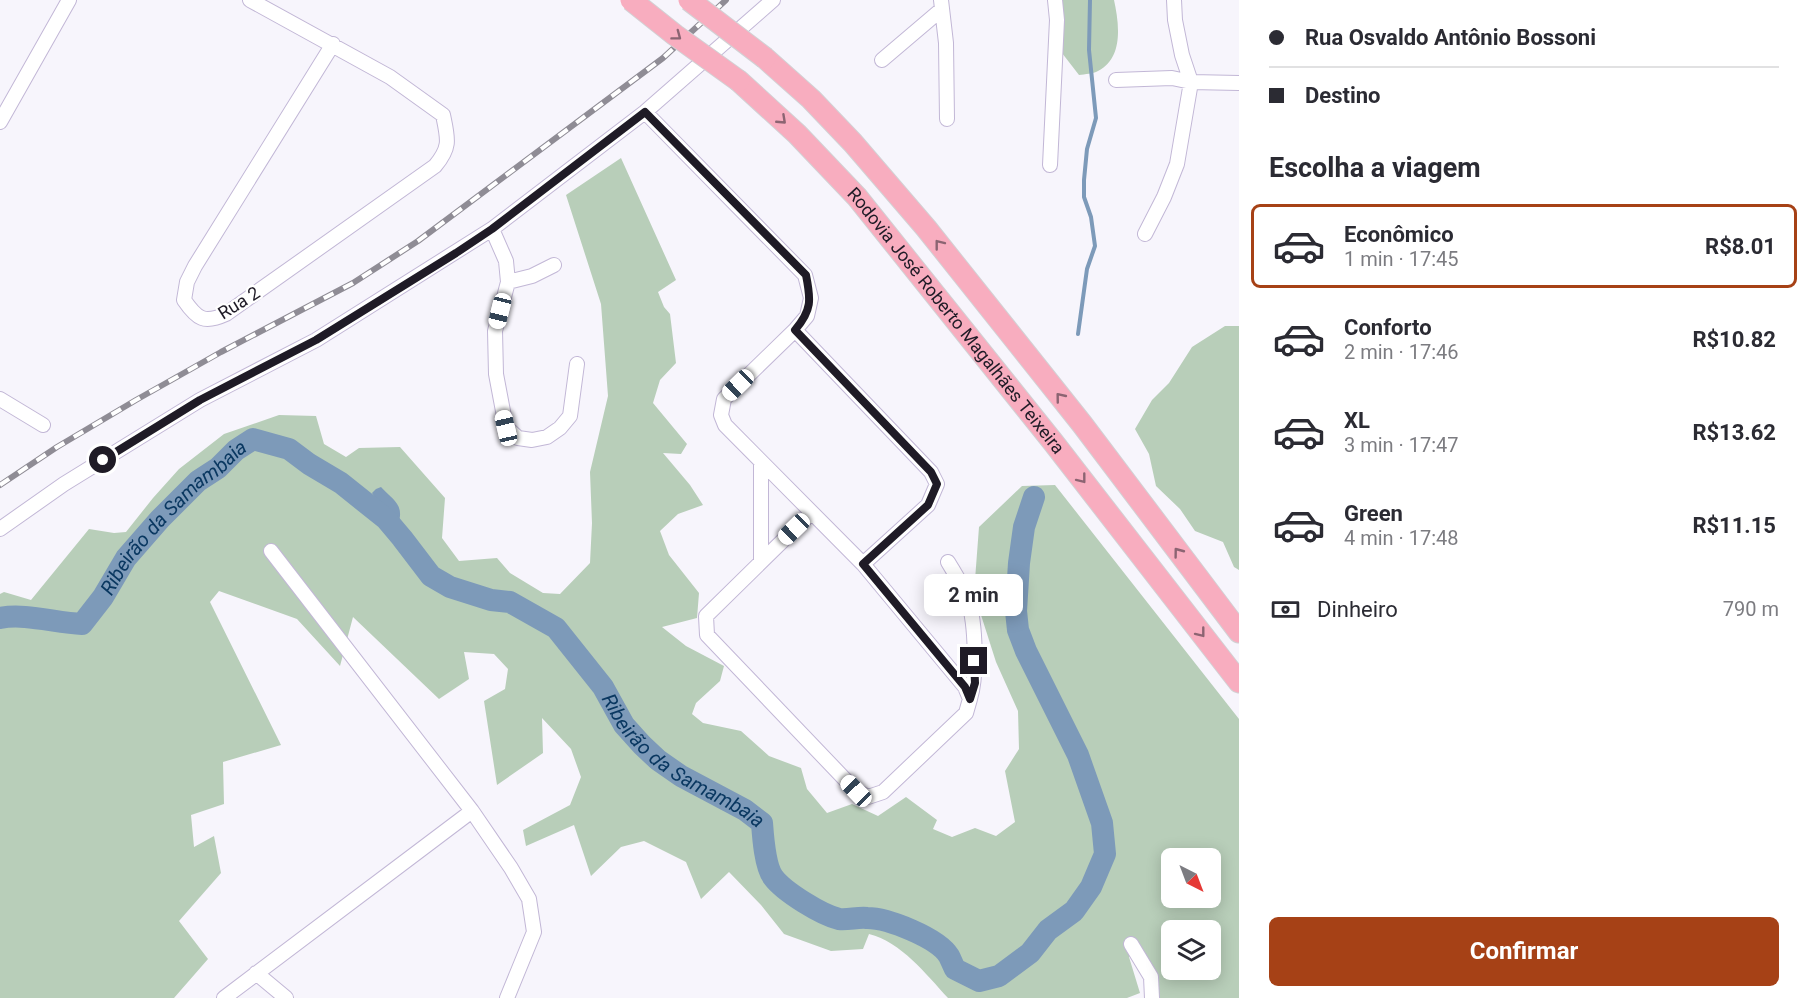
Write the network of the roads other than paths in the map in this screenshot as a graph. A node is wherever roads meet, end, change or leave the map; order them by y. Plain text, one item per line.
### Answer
1 (69, 0) edge
2 (250, 0) edge
3 (631, 0) edge
4 (689, 0) edge
5 (773, 0) edge
6 (1055, 0) edge
7 (1174, 0) edge
8 (941, 5) edge
9 (333, 44) junction
10 (882, 60) dead end
11 (1116, 80) dead end
12 (1191, 82) junction
13 (1239, 83) edge
14 (645, 112) junction
15 (947, 119) dead end
16 (0, 122) edge
17 (1050, 165) dead end
18 (492, 229) junction
19 (1145, 234) dead end
20 (554, 265) dead end
21 (508, 282) junction
22 (795, 330) junction
23 (577, 364) dead end
24 (0, 399) edge
25 (43, 425) dead end
26 (761, 462) junction
27 (811, 513) junction
28 (0, 529) edge
29 (271, 551) dead end
30 (761, 562) junction
31 (948, 562) dead end
32 (863, 564) junction
33 (1239, 632) edge
34 (1239, 682) edge
35 (970, 699) junction
36 (472, 812) junction
37 (1131, 944) dead end
38 (256, 973) junction
39 (224, 998) edge
40 (286, 998) edge
41 (507, 998) edge
42 (1152, 998) edge

1 - 16 street
2 - 9 street
3 -> 34 highway, Rodovia José Roberto Magalhães Teixeira, bridge
33 -> 4 highway, Rodovia José Roberto Magalhães Teixeira, bridge
5 - 14 street
6 - 17 street
7 - 12 street
8 - 10 street
8 - 15 street
9 - 9 street, Rua 2
11 - 12 street
12 - 13 street
12 - 19 street
14 - 18 street
14 - 22 street
18 - 21 street
18 - 28 street
20 - 21 street
21 - 23 street
22 - 26 street
22 - 32 street
24 - 25 street
26 - 27 street
26 - 30 street
27 - 30 street
27 - 32 street
29 - 36 street
30 - 35 street
31 - 35 street
32 - 35 street
36 - 38 street
36 - 41 street
37 - 42 street
38 - 39 street
38 - 40 street

